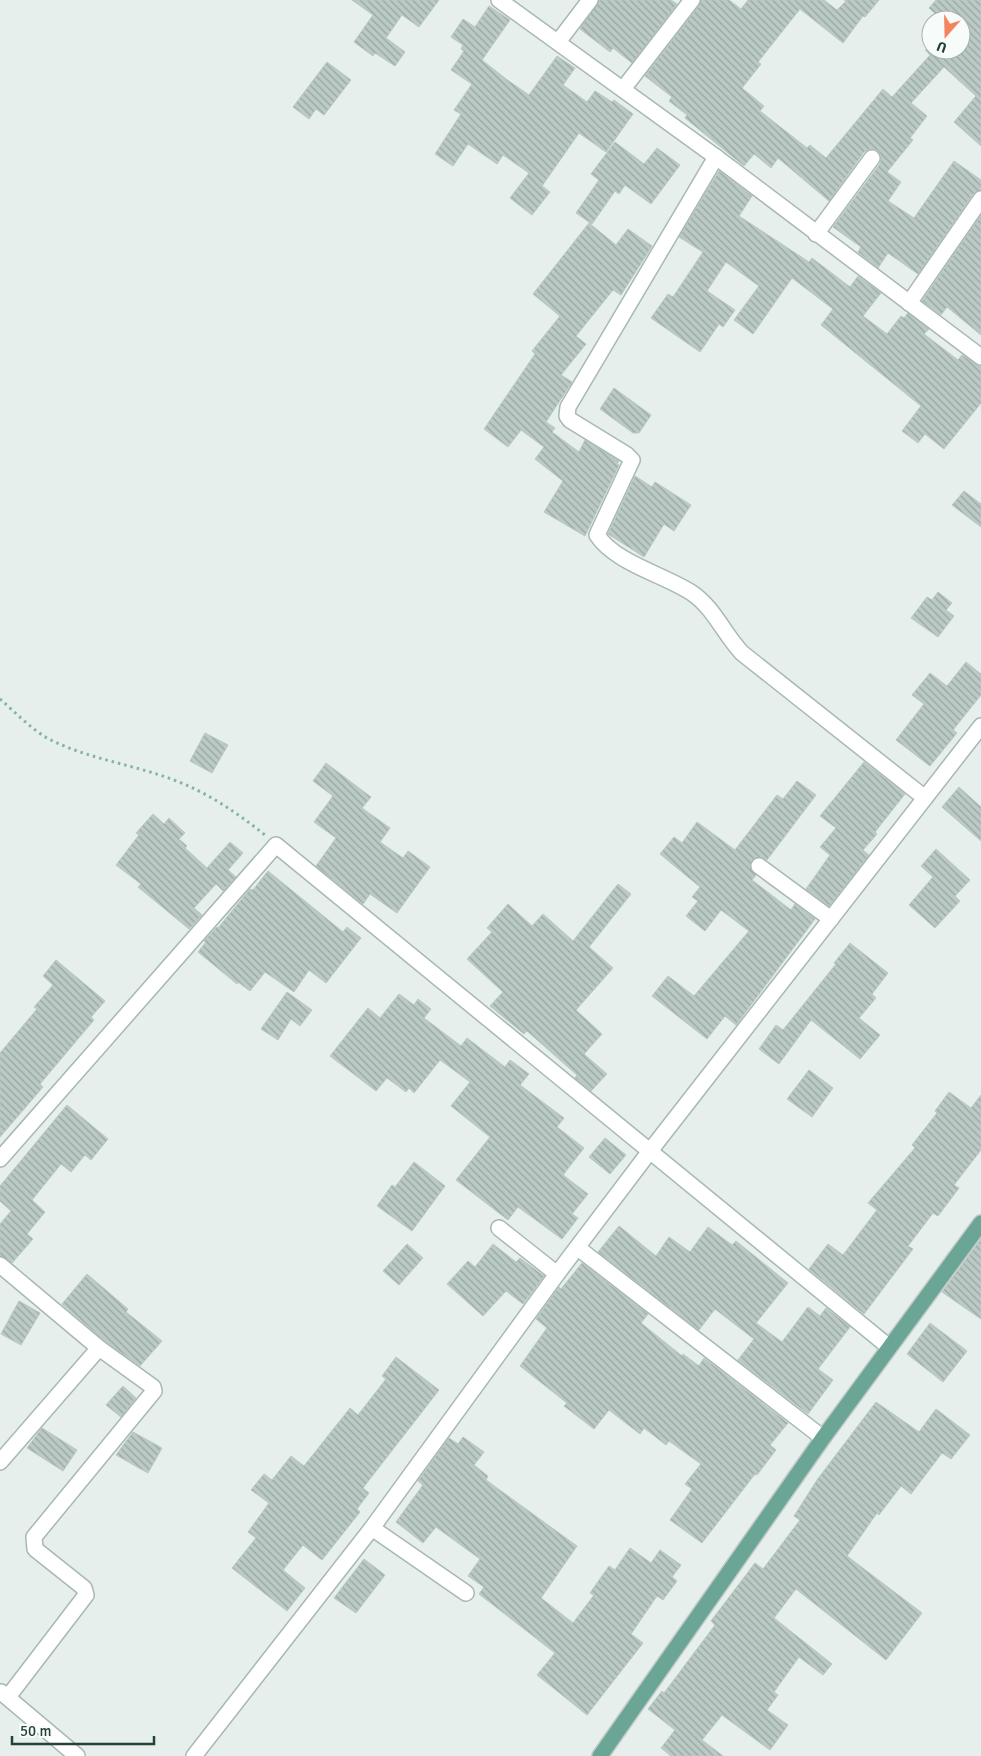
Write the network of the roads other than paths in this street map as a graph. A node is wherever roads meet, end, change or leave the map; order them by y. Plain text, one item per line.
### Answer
1 (499, 0) edge
2 (590, 0) edge
3 (692, 0) edge
4 (558, 42) junction
5 (623, 90) junction
6 (716, 157) junction
7 (872, 158) dead end
8 (981, 199) edge
9 (816, 234) junction
10 (909, 303) junction
11 (981, 357) edge
12 (981, 726) edge
13 (925, 798) junction
14 (758, 866) dead end
15 (831, 920) junction
16 (650, 1151) junction
17 (0, 1159) edge
18 (981, 1223) edge
19 (499, 1228) dead end
20 (578, 1248) junction
21 (0, 1265) edge
22 (557, 1274) junction
23 (889, 1347) junction
24 (99, 1348) junction
25 (823, 1438) junction
26 (0, 1462) edge
27 (372, 1528) junction
28 (466, 1593) dead end
29 (4, 1694) edge
30 (76, 1756) edge
31 (194, 1756) edge
32 (600, 1756) edge

1 - 4 street
2 - 4 street
3 - 5 street
4 - 5 street
5 - 6 street
6 - 9 street
6 - 13 street
7 - 9 street
8 - 10 street
9 - 10 street
10 - 11 street
12 - 13 street
13 - 15 street
14 - 15 street
15 - 16 street
16 - 17 street
16 - 20 street
16 - 23 street
18 - 23 main road
19 - 22 street
20 - 22 street
20 - 25 street
21 - 24 street
22 - 27 street
23 - 25 main road
24 - 26 street
24 - 29 street
25 - 32 main road
27 - 28 street
27 - 31 street
29 - 30 street

